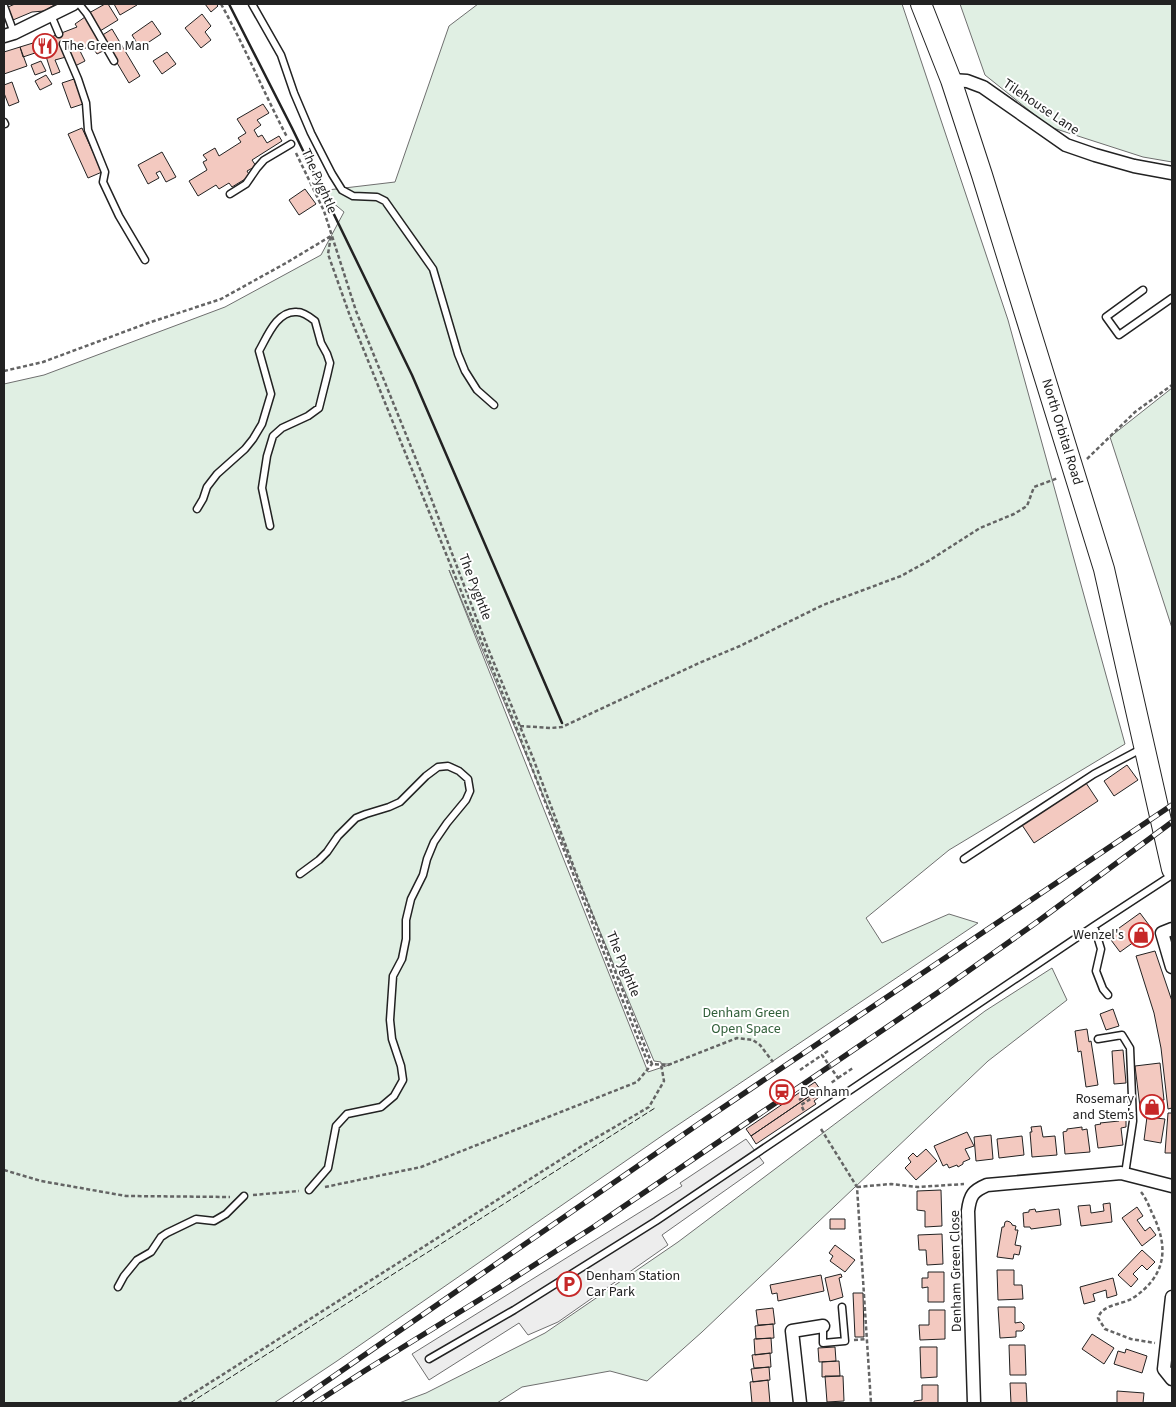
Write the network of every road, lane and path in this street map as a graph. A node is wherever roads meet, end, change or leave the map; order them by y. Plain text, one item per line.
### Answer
1 (73, 4) edge
2 (79, 4) edge
3 (222, 4) edge
4 (252, 4) edge
5 (922, 4) edge
6 (4, 6) edge
7 (50, 15) junction
8 (59, 34) dead end
9 (9, 35) edge
10 (63, 44) dead end
11 (114, 61) dead end
12 (951, 80) junction
13 (291, 144) junction
14 (1172, 173) edge
15 (230, 194) dead end
16 (331, 236) junction
17 (145, 260) dead end
18 (1143, 290) dead end
19 (1172, 298) edge
20 (4, 371) edge
21 (1172, 385) edge
22 (494, 405) dead end
23 (1074, 472) junction
24 (197, 509) dead end
25 (270, 526) dead end
26 (520, 726) junction
27 (1144, 748) junction
28 (964, 859) dead end
29 (1172, 869) edge
30 (300, 874) dead end
31 (1172, 875) edge
32 (1094, 926) junction
33 (1172, 928) edge
34 (1172, 967) edge
35 (1108, 996) dead end
36 (1098, 1039) dead end
37 (828, 1051) dead end
38 (822, 1055) junction
39 (773, 1062) dead end
40 (652, 1064) junction
41 (661, 1064) junction
42 (852, 1068) dead end
43 (800, 1070) dead end
44 (838, 1078) junction
45 (831, 1083) dead end
46 (800, 1100) dead end
47 (803, 1104) dead end
48 (821, 1129) dead end
49 (1125, 1174) junction
50 (857, 1186) junction
51 (1172, 1186) edge
52 (1136, 1188) dead end
53 (309, 1190) dead end
54 (976, 1190) junction
55 (244, 1196) dead end
56 (118, 1287) dead end
57 (1172, 1297) edge
58 (842, 1307) dead end
59 (823, 1326) joint
60 (1166, 1346) junction
61 (429, 1359) dead end
62 (1172, 1379) edge
63 (178, 1403) edge
64 (800, 1403) edge
65 (871, 1403) edge
66 (974, 1403) edge

1 - 7 street
2 - 11 lane
3 - 13 path, The Pyghtle
4 - 22 lane
5 - 12 main road, North Orbital Road
6 - 9 lane
7 - 8 lane
7 - 9 street
10 - 17 lane
12 - 14 street, Tilehouse Lane
12 - 23 main road, North Orbital Road
13 - 15 lane
13 - 16 path, The Pyghtle
16 - 20 path
16 - 26 path, The Pyghtle
16 - 40 path
18 - 19 lane
21 - 23 path
23 - 26 path
23 - 27 main road, North Orbital Road
24 - 25 lane
26 - 40 path, The Pyghtle
27 - 28 lane
27 - 29 main road, North Orbital Road
30 - 53 lane
31 - 32 lane
32 - 35 lane
32 - 61 lane
33 - 34 street
36 - 49 lane
37 - 38 path, bridge
38 - 43 path
38 - 44 path, bridge
39 - 41 path
40 - 41 path
41 - 63 path
42 - 44 path
44 - 45 path, bridge
46 - 47 path
48 - 50 path
49 - 51 street
49 - 54 street
50 - 54 path
50 - 65 path
52 - 60 path
54 - 66 street, Denham Green Close
55 - 56 lane
57 - 60 street
58 - 59 lane
59 - 64 street
60 - 62 street

